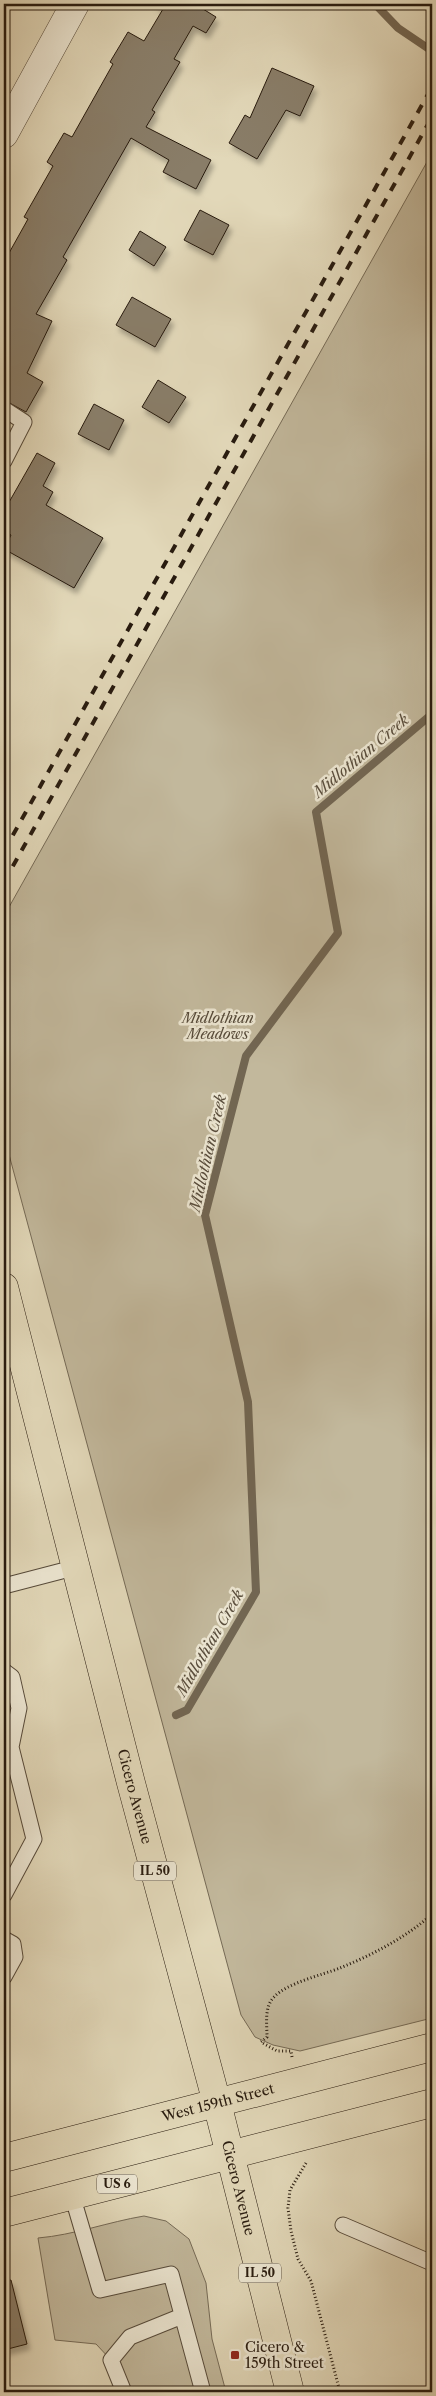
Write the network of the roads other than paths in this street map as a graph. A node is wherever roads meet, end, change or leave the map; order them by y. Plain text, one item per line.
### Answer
1 (75, 4) edge
2 (4, 134) edge
3 (4, 409) edge
4 (4, 461) edge
5 (4, 1287) edge
6 (77, 1568) junction
7 (4, 1586) edge
8 (8, 1674) edge
9 (4, 1895) edge
10 (4, 1939) edge
11 (4, 1977) edge
12 (432, 2047) edge
13 (217, 2103) junction
14 (432, 2103) edge
15 (230, 2154) junction
16 (4, 2158) edge
17 (72, 2195) junction
18 (4, 2213) edge
19 (343, 2225) dead end
20 (432, 2263) edge
21 (182, 2316) junction
22 (124, 2392) edge
23 (203, 2392) edge
24 (290, 2392) edge

1 - 2 street
3 - 4 lane
5 - 6 main road, Cicero Avenue / IL 50
6 - 7 lane
6 - 13 main road, Cicero Avenue / IL 50
8 - 9 lane
10 - 11 lane
12 - 13 main road, West 159th Street
13 - 15 main road, Cicero Avenue / IL 50
13 - 16 main road, West 159th Street
14 - 15 main road, US 6
15 - 17 main road, US 6
15 - 24 main road, Cicero Avenue / IL 50
17 - 18 main road, US 6
17 - 21 lane
19 - 20 lane
21 - 22 lane
21 - 23 lane

